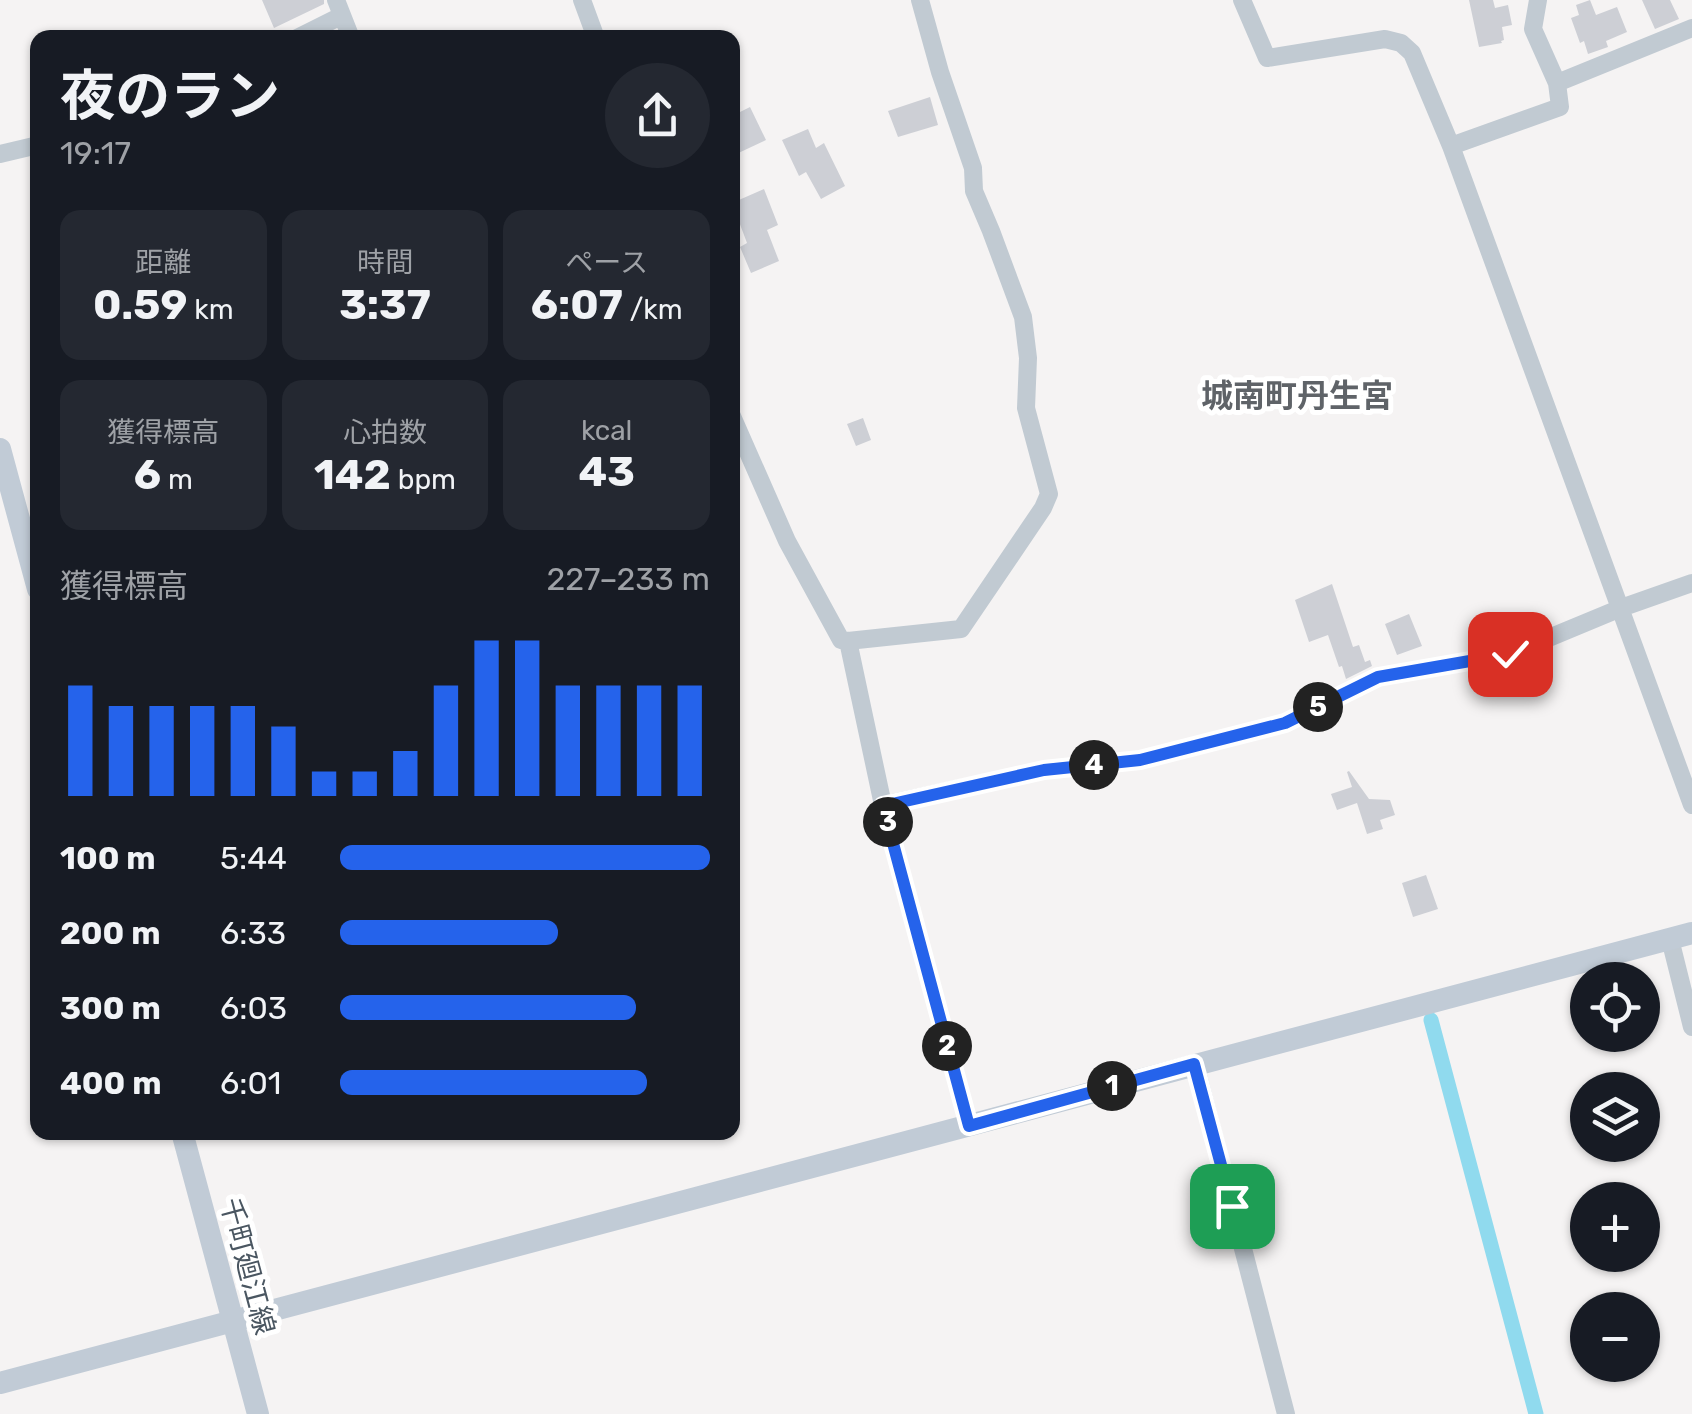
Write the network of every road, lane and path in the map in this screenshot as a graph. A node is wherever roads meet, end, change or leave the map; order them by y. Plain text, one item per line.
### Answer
1 (582, 0) edge
2 (920, 0) edge
3 (1242, 0) edge
4 (1538, 0) edge
5 (339, 8) edge
6 (1692, 28) edge
7 (308, 30) edge
8 (593, 30) edge
9 (1557, 83) junction
10 (1451, 146) junction
11 (30, 147) edge
12 (0, 154) edge
13 (740, 434) edge
14 (0, 449) edge
15 (30, 552) edge
16 (1692, 583) edge
17 (1622, 608) junction
18 (848, 641) junction
19 (1692, 805) edge
20 (883, 806) junction
21 (1681, 936) edge
22 (1692, 1027) edge
23 (1194, 1064) junction
24 (969, 1126) junction
25 (184, 1140) edge
26 (232, 1321) junction
27 (0, 1383) edge
28 (258, 1414) edge
29 (1286, 1414) edge

1 - 8 street
2 - 18 street
3 - 10 street
4 - 9 street
5 - 7 street
6 - 9 street
9 - 10 street
10 - 17 street
11 - 12 street
13 - 18 street
14 - 15 street
16 - 17 street
17 - 19 street
17 - 20 street
18 - 20 street
20 - 24 street
21 - 22 street
21 - 23 street
23 - 24 street
23 - 29 street
24 - 26 street
25 - 26 street, 千町廻江線
26 - 27 street
26 - 28 street, 千町廻江線

